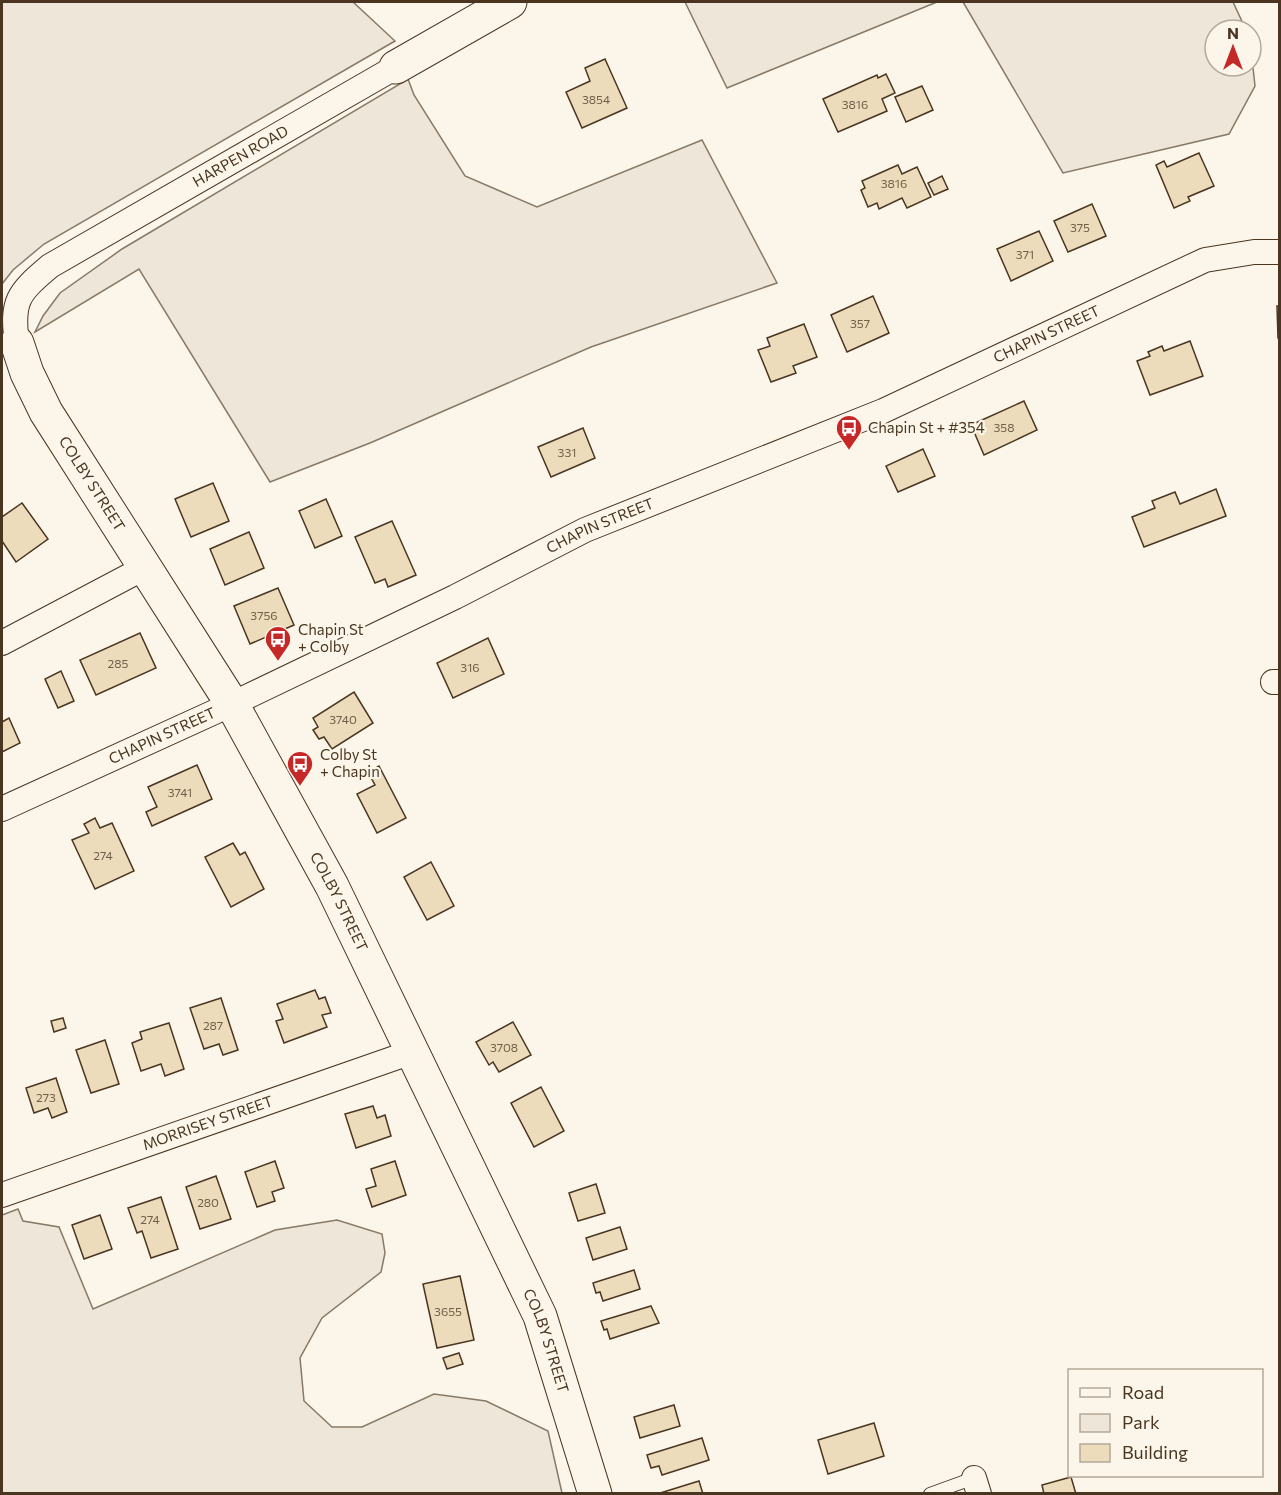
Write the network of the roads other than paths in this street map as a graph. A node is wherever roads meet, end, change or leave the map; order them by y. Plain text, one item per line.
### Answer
1 (510, 2) edge
2 (396, 67) joint
3 (1280, 252) edge
4 (17, 344) joint
5 (144, 568) junction
6 (2, 643) edge
7 (232, 704) junction
8 (2, 809) edge
9 (412, 1052) junction
10 (2, 1195) edge
11 (977, 1486) edge
12 (595, 1494) edge
13 (930, 1494) edge

1 - 2 street, HARPEN ROAD
2 - 4 street, HARPEN ROAD
3 - 7 street, CHAPIN STREET
4 - 5 street, COLBY STREET
5 - 6 street
5 - 7 street, COLBY STREET
7 - 8 street, CHAPIN STREET
7 - 9 street, COLBY STREET
9 - 10 street, MORRISEY STREET
9 - 12 street, COLBY STREET
11 - 13 lane

